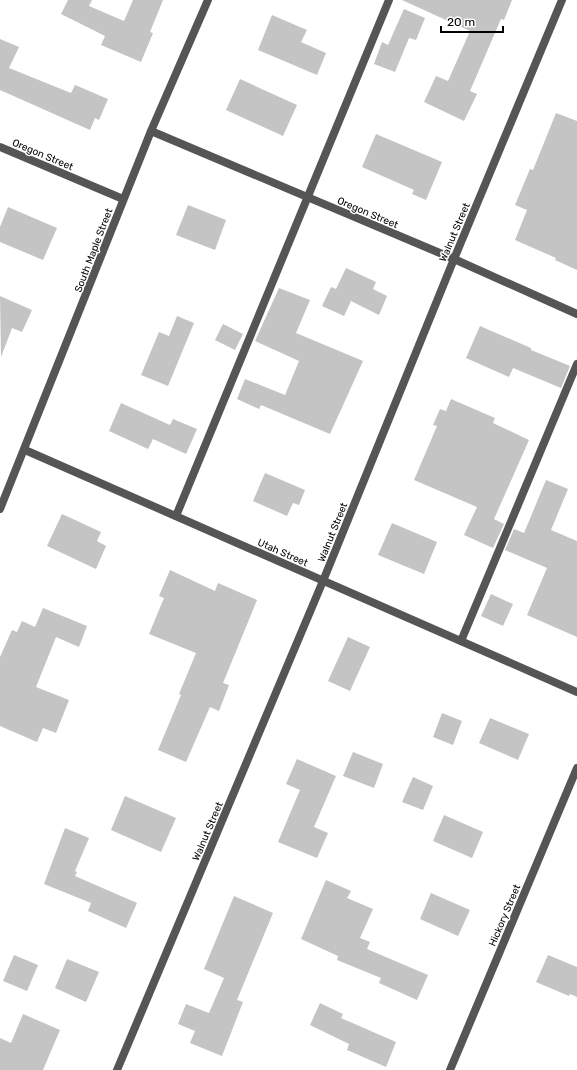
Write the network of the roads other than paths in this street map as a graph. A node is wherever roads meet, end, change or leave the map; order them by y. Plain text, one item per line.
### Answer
1 (208, 0) edge
2 (389, 0) edge
3 (562, 0) edge
4 (151, 131) junction
5 (0, 147) edge
6 (307, 197) junction
7 (123, 199) junction
8 (454, 259) junction
9 (577, 314) edge
10 (577, 364) edge
11 (25, 450) junction
12 (0, 509) edge
13 (176, 516) junction
14 (324, 581) junction
15 (461, 641) junction
16 (577, 692) edge
17 (577, 768) edge
18 (116, 1070) edge
19 (450, 1070) edge

1 - 4 street, South Maple Street
2 - 6 street
3 - 8 street, Walnut Street
4 - 6 street, Oregon Street
4 - 7 street, South Maple Street
5 - 7 street, Oregon Street
6 - 8 street, Oregon Street
6 - 13 street
7 - 11 street, South Maple Street
8 - 9 street, Oregon Street
8 - 14 street, Walnut Street
10 - 15 street
11 - 12 street, South Maple Street
11 - 13 street, Utah Street
13 - 14 street, Utah Street
14 - 15 street, Utah Street
14 - 18 street, Walnut Street
15 - 16 street, Utah Street
17 - 19 street, Hickory Street

